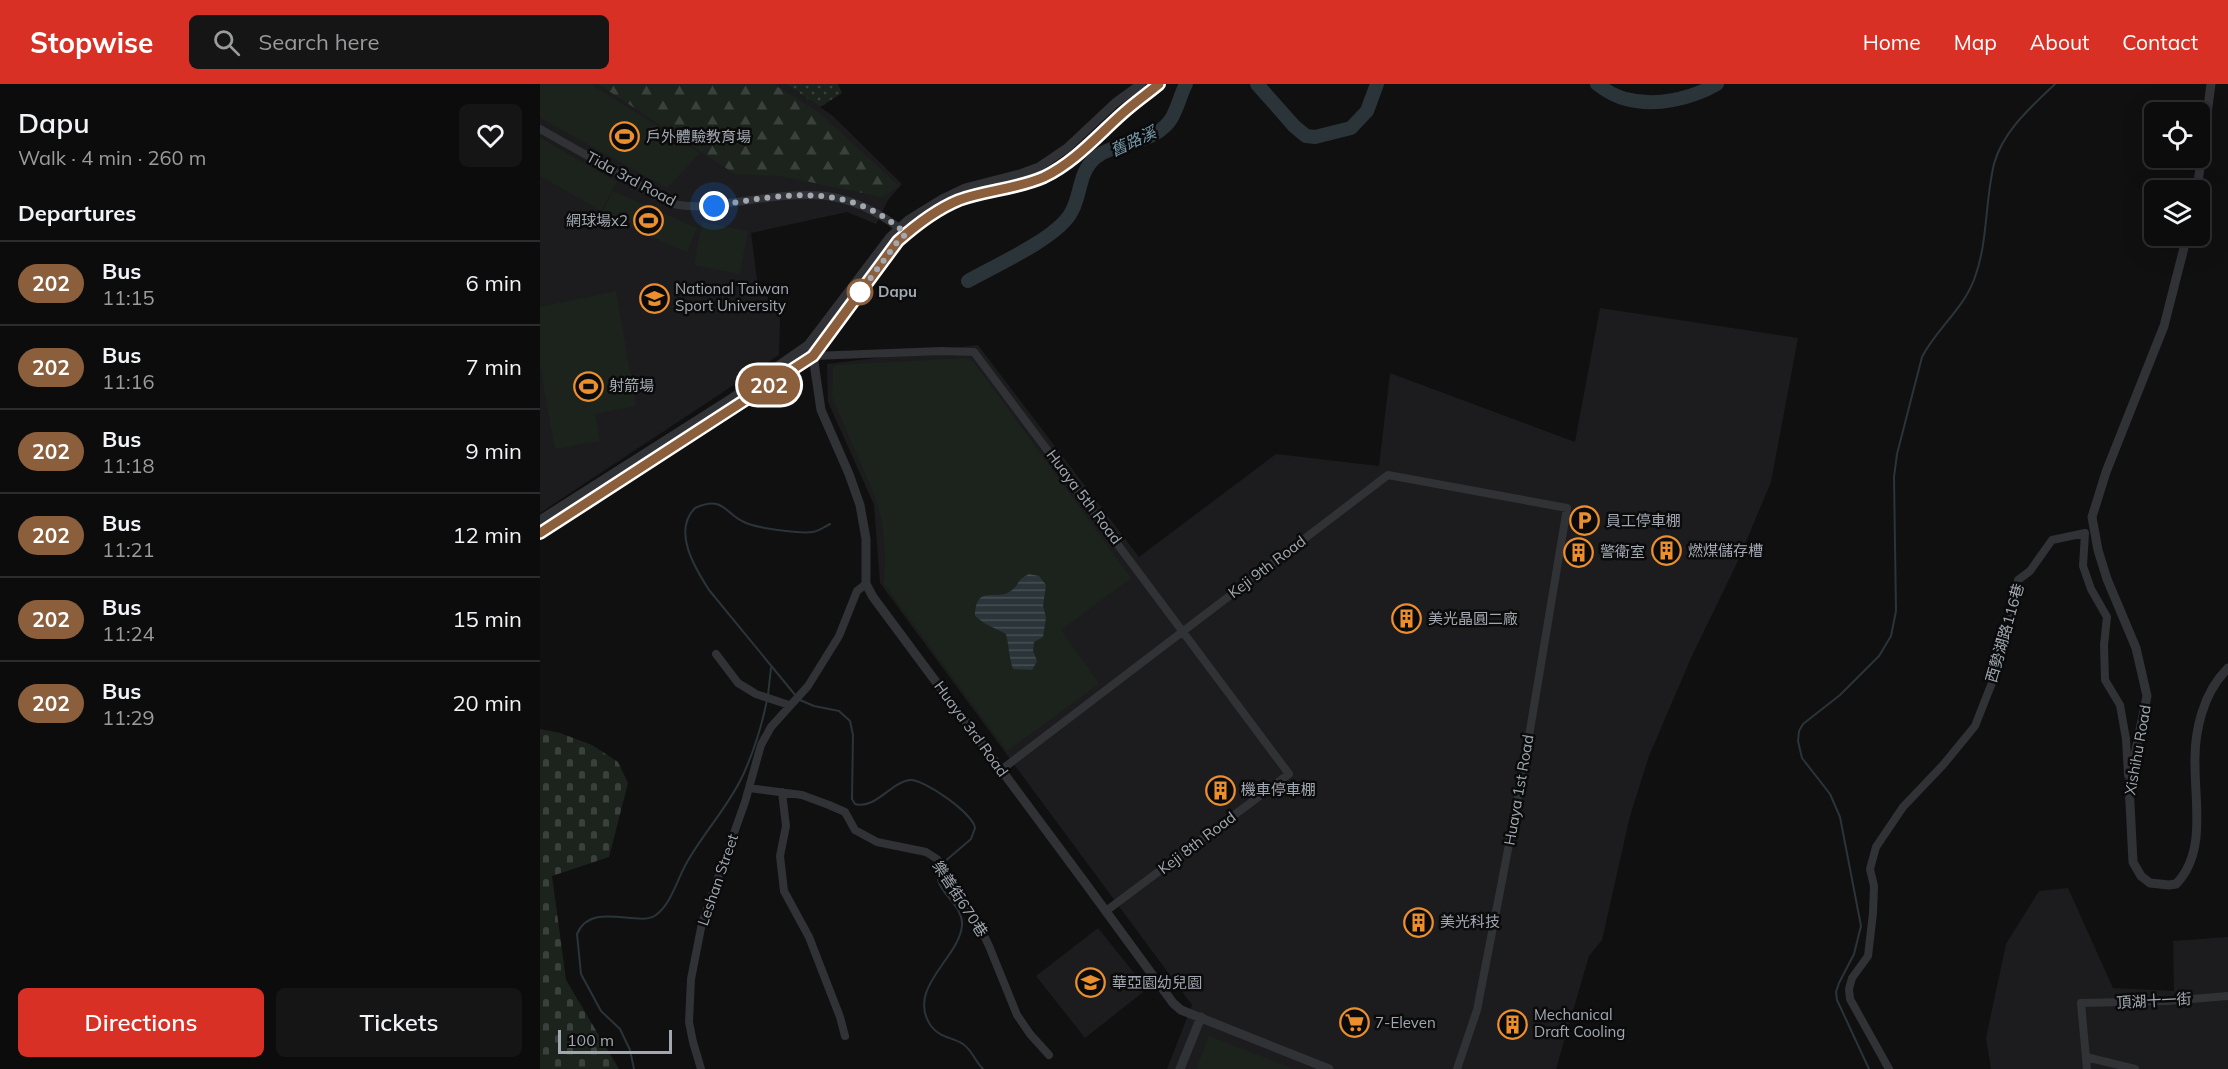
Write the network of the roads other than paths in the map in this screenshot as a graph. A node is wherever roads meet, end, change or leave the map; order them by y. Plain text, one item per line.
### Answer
1 (1141, 84) edge
2 (1159, 84) edge
3 (2211, 84) edge
4 (540, 129) edge
5 (2198, 180) edge
6 (902, 231) junction
7 (2184, 246) edge
8 (808, 345) junction
9 (813, 356) junction
10 (1567, 508) joint
11 (540, 520) edge
12 (540, 533) edge
13 (866, 584) junction
14 (1184, 630) junction
15 (716, 654) dead end
16 (2228, 668) edge
17 (791, 704) junction
18 (1001, 770) junction
19 (1288, 774) joint
20 (2129, 784) junction
21 (749, 788) junction
22 (782, 792) junction
23 (1106, 911) junction
24 (2228, 996) edge
25 (1202, 1017) junction
26 (845, 1036) dead end
27 (1049, 1055) dead end
28 (2086, 1057) junction
29 (701, 1069) edge
30 (1180, 1069) edge
31 (1329, 1069) edge
32 (1457, 1069) edge
33 (1889, 1069) edge
34 (2087, 1069) edge
35 (2135, 1069) edge

1 - 6 street
2 - 6 street
3 - 5 street
4 - 6 street, Tida 3rd Road
6 - 8 street
6 - 9 street
7 - 20 street, Xishihu Road
8 - 9 street
8 - 11 street
9 - 12 street
9 - 13 street
9 - 14 street, Huaya 5th Road
10 - 14 street, Keji 9th Road
10 - 32 street, Huaya 1st Road
13 - 17 street, Leshan Street
13 - 18 street, Huaya 3rd Road
14 - 18 street, Keji 9th Road
14 - 19 street, Huaya 5th Road
15 - 17 street
16 - 20 street, Xishihu Road
17 - 21 street, Leshan Street
18 - 23 street, Huaya 3rd Road
19 - 23 street, Keji 8th Road
20 - 33 street, 西勢湖路116巷
21 - 22 street, 樂善街670巷
21 - 29 street, Leshan Street
22 - 26 street
22 - 27 street, 樂善街670巷
23 - 25 street, Huaya 3rd Road
24 - 28 street, 頂湖十一街
25 - 30 street
25 - 31 street, Huaya 3rd Road
28 - 34 street
28 - 35 street

